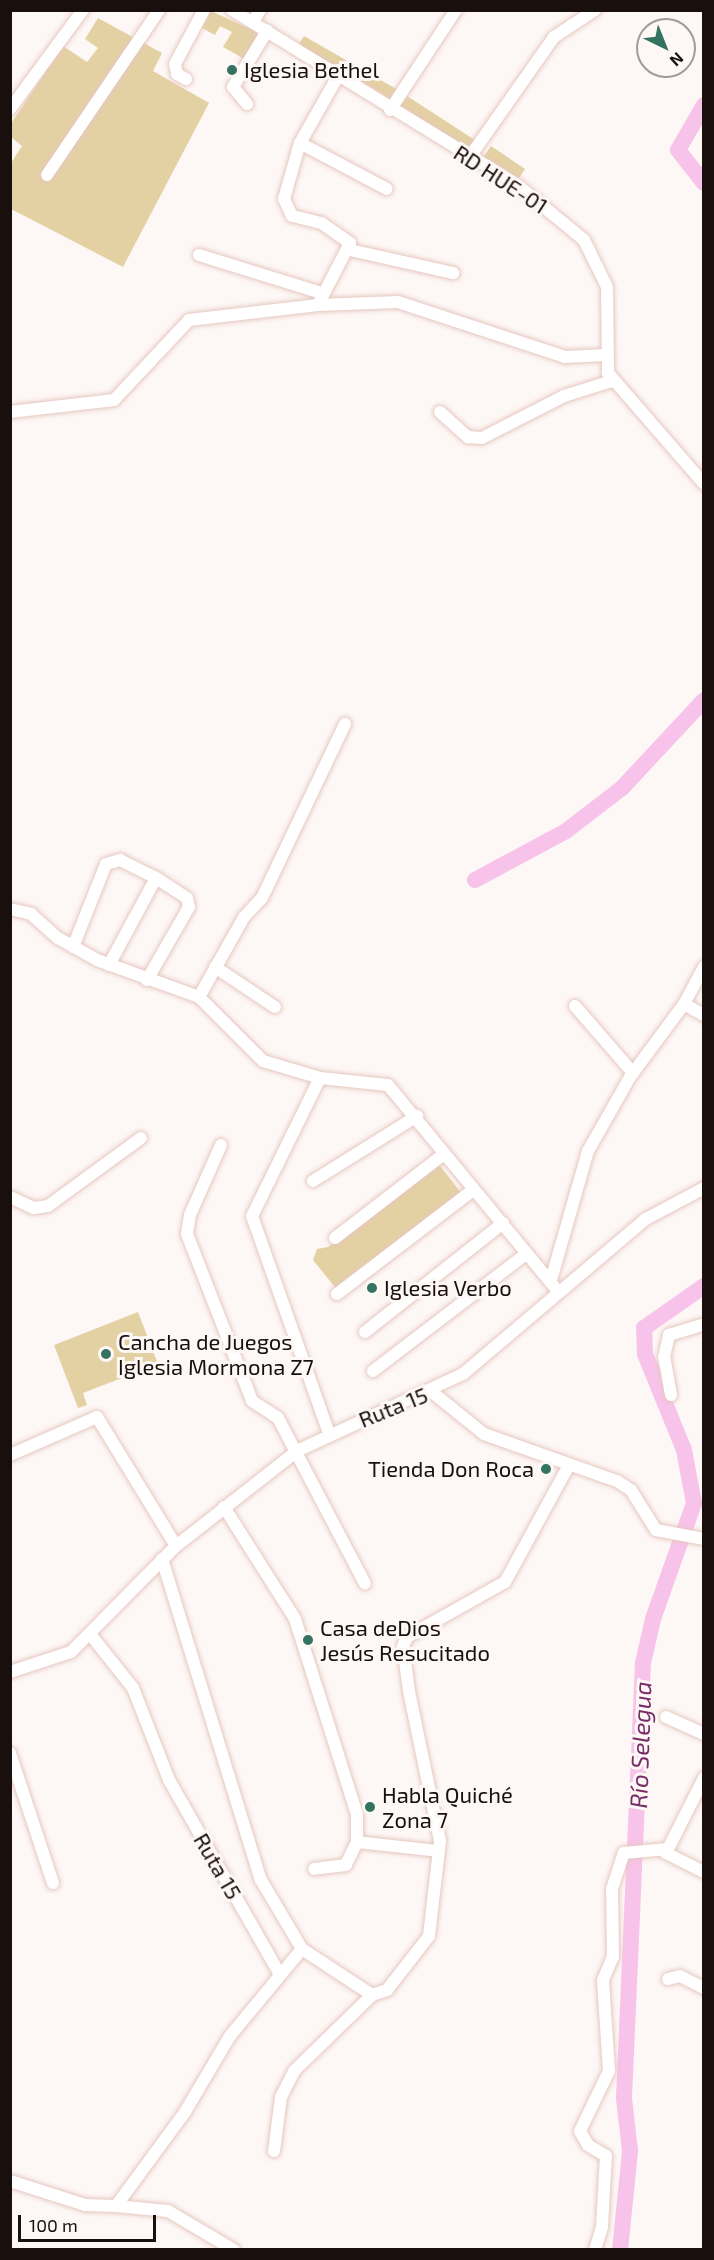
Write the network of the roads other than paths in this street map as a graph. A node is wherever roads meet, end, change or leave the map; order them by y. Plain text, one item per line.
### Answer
1 (82, 10) edge
2 (159, 10) edge
3 (204, 10) edge
4 (232, 10) edge
5 (260, 10) edge
6 (456, 10) edge
7 (595, 10) edge
8 (253, 22) junction
9 (267, 31) junction
10 (337, 78) junction
11 (186, 79) dead end
12 (247, 104) dead end
13 (10, 109) edge
14 (390, 110) junction
15 (300, 143) junction
16 (469, 158) junction
17 (47, 175) dead end
18 (387, 189) dead end
19 (350, 250) junction
20 (199, 255) dead end
21 (453, 273) dead end
22 (322, 293) junction
23 (318, 305) junction
24 (606, 355) junction
25 (612, 381) junction
26 (10, 412) edge
27 (440, 412) dead end
28 (704, 484) edge
29 (345, 724) dead end
30 (156, 878) junction
31 (10, 909) edge
32 (73, 947) junction
33 (109, 965) junction
34 (704, 966) edge
35 (216, 968) junction
36 (147, 980) junction
37 (199, 997) junction
38 (684, 1004) junction
39 (574, 1006) dead end
40 (275, 1007) dead end
41 (704, 1015) edge
42 (633, 1073) junction
43 (320, 1078) junction
44 (417, 1116) junction
45 (141, 1138) dead end
46 (221, 1145) dead end
47 (444, 1154) junction
48 (313, 1181) dead end
49 (704, 1188) edge
50 (473, 1190) junction
51 (10, 1197) edge
52 (503, 1223) junction
53 (334, 1238) dead end
54 (526, 1254) junction
55 (551, 1280) junction
56 (558, 1291) junction
57 (338, 1294) dead end
58 (704, 1324) edge
59 (364, 1332) dead end
60 (373, 1371) dead end
61 (432, 1392) junction
62 (671, 1395) dead end
63 (329, 1434) junction
64 (297, 1451) junction
65 (10, 1455) edge
66 (568, 1467) junction
67 (224, 1507) junction
68 (697, 1539) edge
69 (176, 1546) junction
70 (162, 1559) junction
71 (365, 1584) dead end
72 (90, 1634) junction
73 (10, 1672) edge
74 (666, 1717) dead end
75 (704, 1734) edge
76 (10, 1753) edge
77 (704, 1778) edge
78 (357, 1842) junction
79 (661, 1848) junction
80 (439, 1851) junction
81 (314, 1869) dead end
82 (704, 1872) edge
83 (53, 1883) dead end
84 (302, 1949) junction
85 (279, 1973) junction
86 (668, 1979) dead end
87 (704, 1988) edge
88 (372, 1995) junction
89 (274, 2151) dead end
90 (10, 2181) edge
91 (116, 2206) junction
92 (229, 2248) edge
93 (595, 2250) edge

1 - 13 street
2 - 17 street
3 - 11 street
4 - 8 street, RD HUE-01
5 - 8 street
6 - 14 street
7 - 16 street
8 - 9 street, RD HUE-01
9 - 10 street, RD HUE-01
9 - 12 street
10 - 14 street, RD HUE-01
10 - 15 street
14 - 16 street, RD HUE-01
15 - 18 street
15 - 19 street
16 - 24 street, RD HUE-01
19 - 21 street
19 - 22 street
20 - 22 street
22 - 23 street
23 - 24 street
23 - 26 street
24 - 25 street, RD HUE-01
25 - 27 street
25 - 28 street, RD HUE-01
29 - 35 street
30 - 32 street
30 - 33 street
30 - 36 street
31 - 32 street
32 - 33 street
33 - 36 street
34 - 38 street
35 - 37 street
35 - 40 street
36 - 37 street
37 - 43 street
38 - 41 street
38 - 42 street
39 - 42 street
42 - 55 street
43 - 44 street
43 - 63 street
44 - 47 street
44 - 48 street
45 - 51 street
46 - 64 street
47 - 50 street
47 - 53 street
49 - 56 street, Ruta 15
50 - 52 street
50 - 57 street
52 - 54 street
52 - 59 street
54 - 55 street
54 - 60 street
55 - 56 street
56 - 61 street, Ruta 15
58 - 62 street
61 - 63 street, Ruta 15
61 - 66 street
63 - 64 street, Ruta 15
64 - 67 street, Ruta 15
64 - 71 street
65 - 69 street
66 - 68 street
66 - 80 street
67 - 69 street, Ruta 15
67 - 78 street
69 - 70 street, Ruta 15
70 - 72 street, Ruta 15
70 - 84 street
72 - 73 street, Ruta 15
72 - 85 street, Ruta 15
74 - 75 street
76 - 83 street
77 - 79 street
78 - 80 street
78 - 81 street
79 - 82 street
79 - 93 street
80 - 88 street
84 - 85 street
84 - 88 street
85 - 91 street
86 - 87 street
88 - 89 street
90 - 91 street
91 - 92 street

